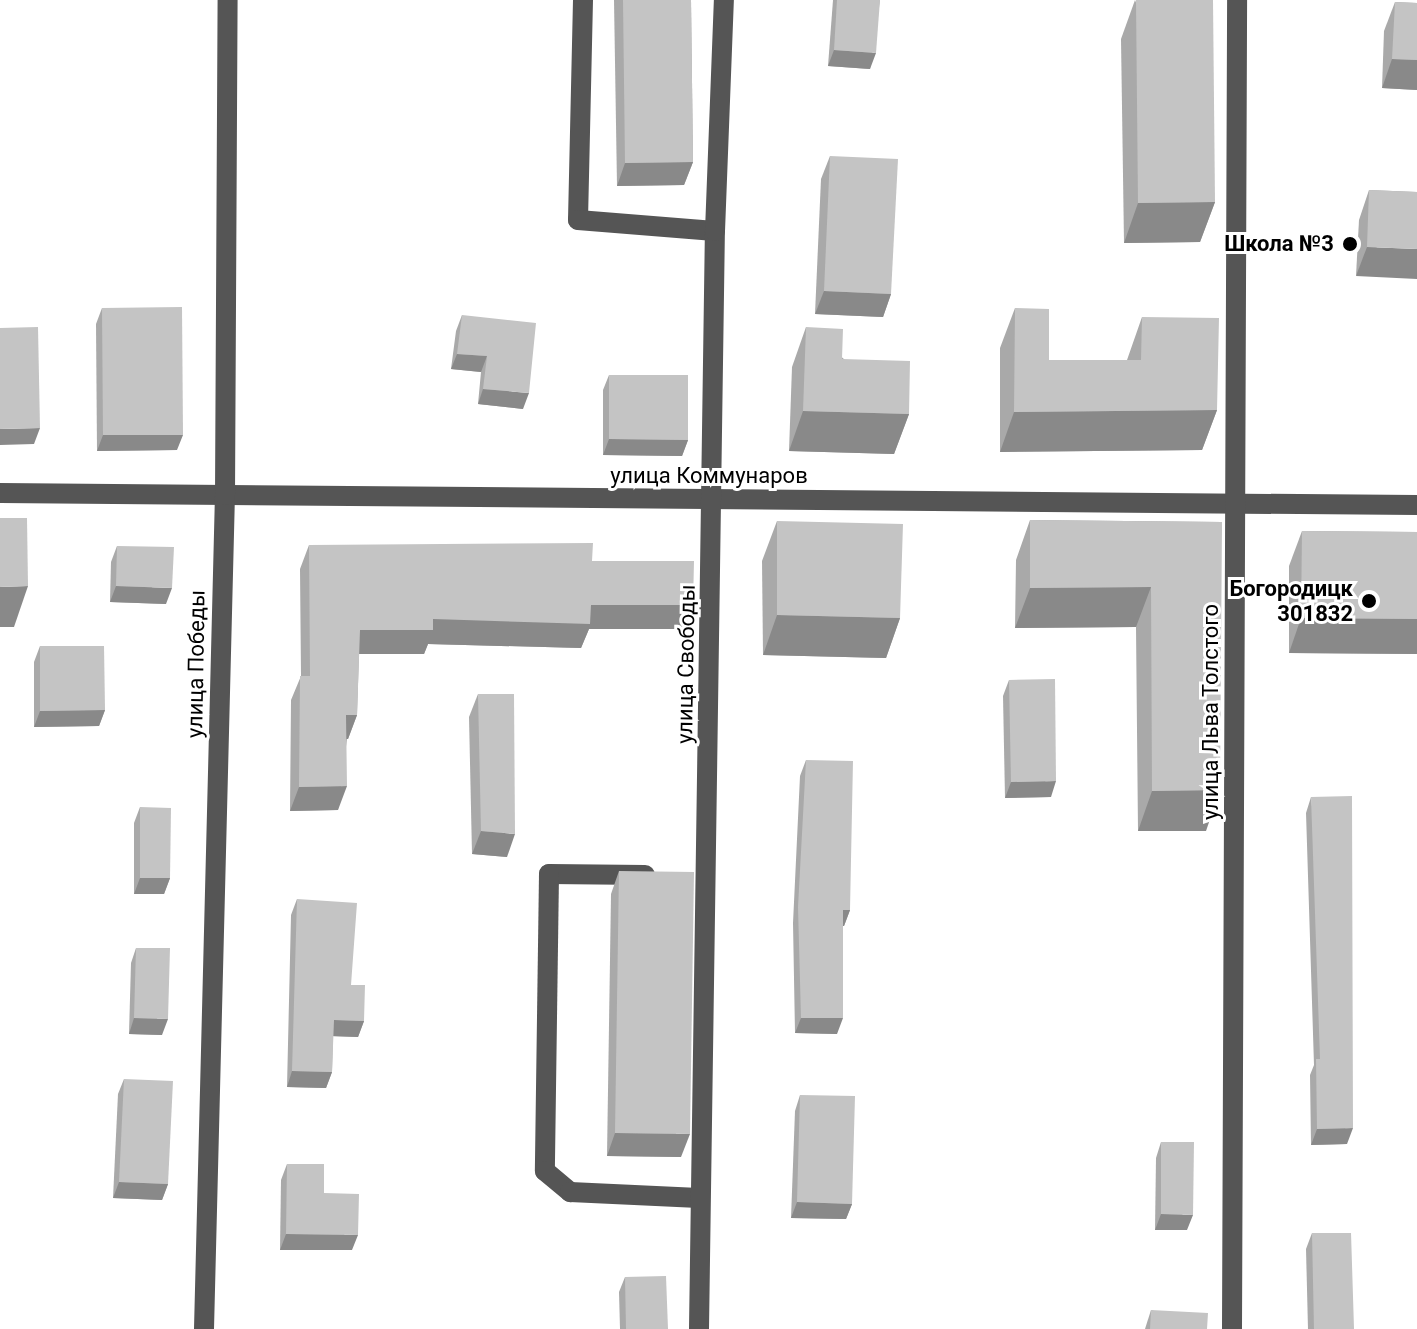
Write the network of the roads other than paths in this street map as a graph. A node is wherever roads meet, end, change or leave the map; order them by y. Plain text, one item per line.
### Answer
1 (228, 0) edge
2 (583, 0) edge
3 (724, 0) edge
4 (1237, 0) edge
5 (715, 231) junction
6 (0, 493) edge
7 (225, 495) junction
8 (714, 501) junction
9 (1236, 502) junction
10 (1417, 505) edge
11 (690, 875) junction
12 (699, 1198) junction
13 (204, 1329) edge
14 (699, 1329) edge
15 (1232, 1329) edge

1 - 7 street, улица Победы
2 - 5 street
3 - 5 street, улица Свободы
4 - 9 street, улица Льва Толстого
5 - 8 street, улица Свободы
6 - 7 street, улица Коммунаров
7 - 8 street, улица Коммунаров
7 - 13 street, улица Победы
8 - 9 street, улица Коммунаров
8 - 11 street, улица Свободы
9 - 10 street, улица Коммунаров
9 - 15 street, улица Льва Толстого
11 - 12 street, улица Свободы
11 - 12 street
12 - 14 street, улица Свободы

